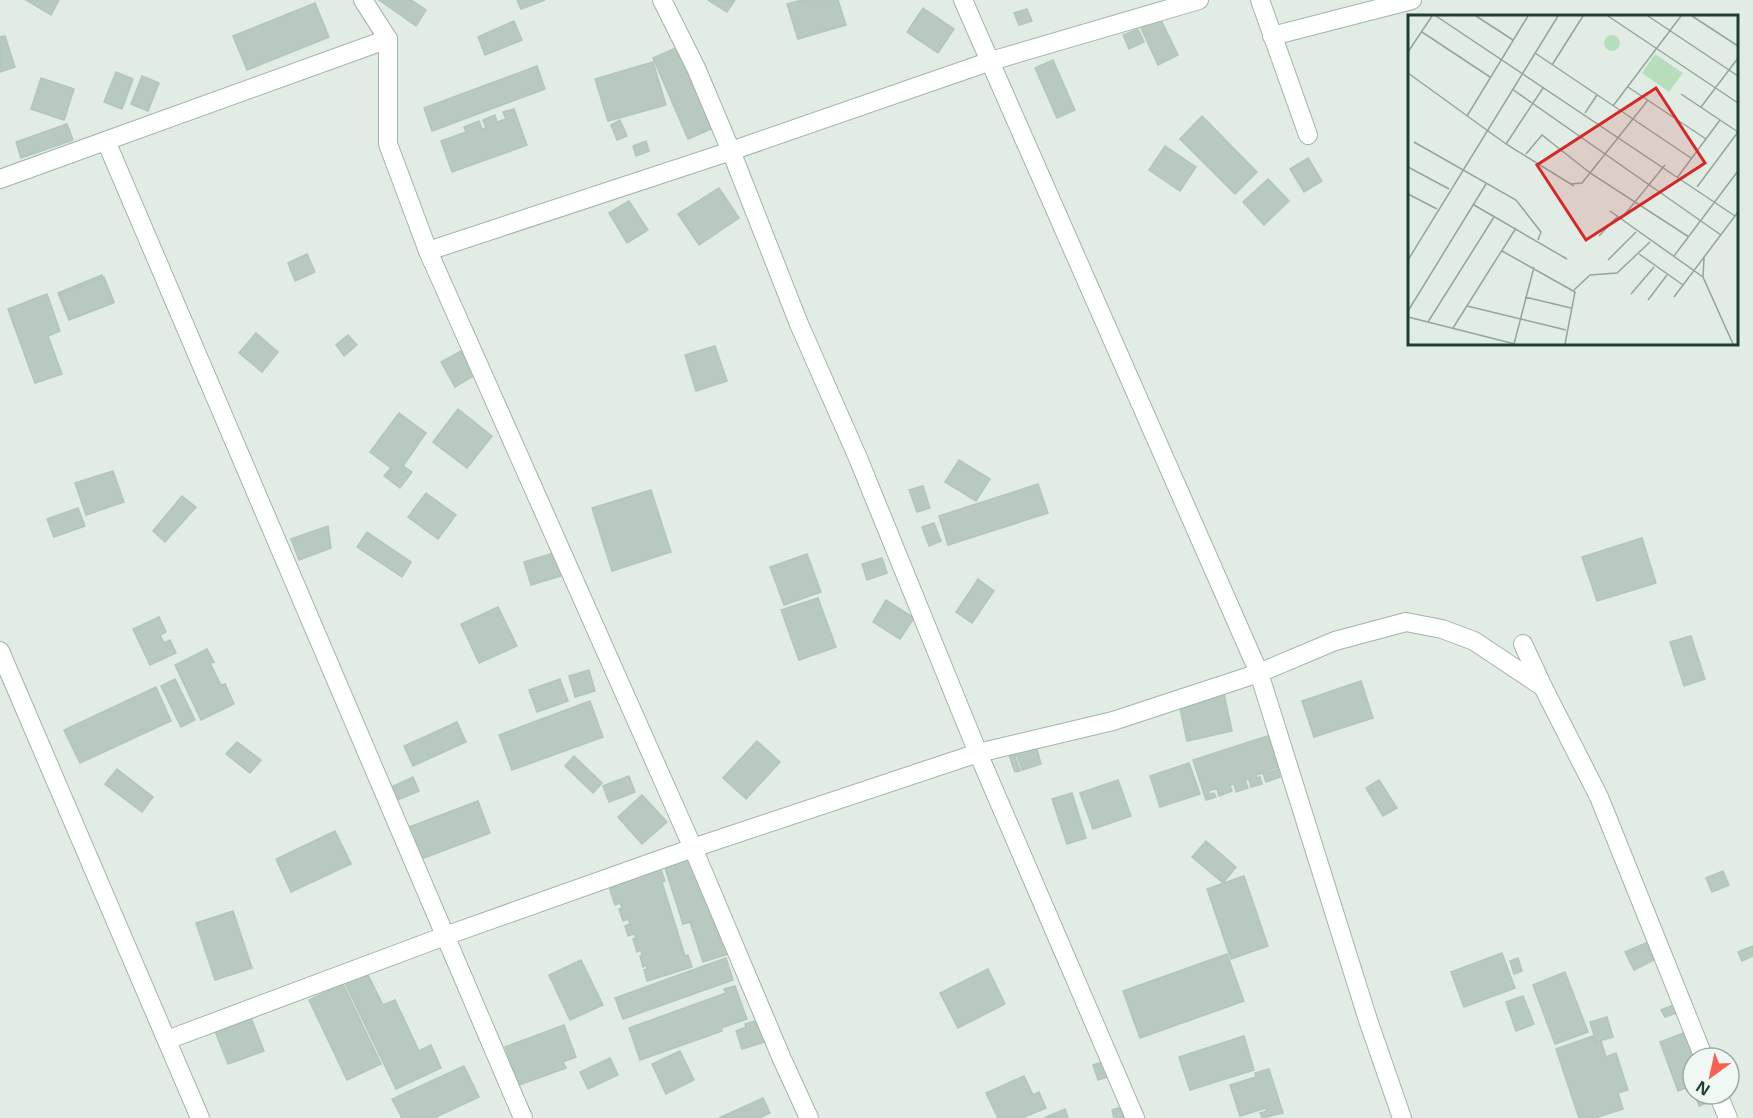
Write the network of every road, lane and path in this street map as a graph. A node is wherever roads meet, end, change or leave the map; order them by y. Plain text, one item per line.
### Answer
1 (363, 0) edge
2 (662, 0) edge
3 (963, 0) edge
4 (1199, 0) edge
5 (1260, 0) edge
6 (1412, 0) edge
7 (1272, 36) junction
8 (388, 39) junction
9 (991, 62) junction
10 (1308, 135) dead end
11 (106, 141) junction
12 (731, 151) junction
13 (0, 179) edge
14 (428, 251) junction
15 (1523, 644) dead end
16 (0, 651) edge
17 (1259, 673) junction
18 (1543, 687) junction
19 (978, 753) junction
20 (693, 848) junction
21 (446, 936) junction
22 (167, 1040) junction
23 (1699, 1046) edge
24 (200, 1118) edge
25 (523, 1118) edge
26 (809, 1118) edge
27 (1136, 1118) edge
28 (1402, 1118) edge

1 - 8 street
2 - 12 street
3 - 9 street
4 - 9 street
5 - 7 street
6 - 7 street
7 - 10 street
8 - 11 street
8 - 14 street
9 - 12 street
9 - 17 street
11 - 13 street
11 - 21 street
12 - 14 street
12 - 19 street
14 - 20 street
15 - 18 street
16 - 22 street
17 - 18 street
17 - 19 street
17 - 28 street
18 - 23 street
19 - 20 street
19 - 27 street
20 - 21 street
20 - 26 street
21 - 22 street
21 - 25 street
22 - 24 street

